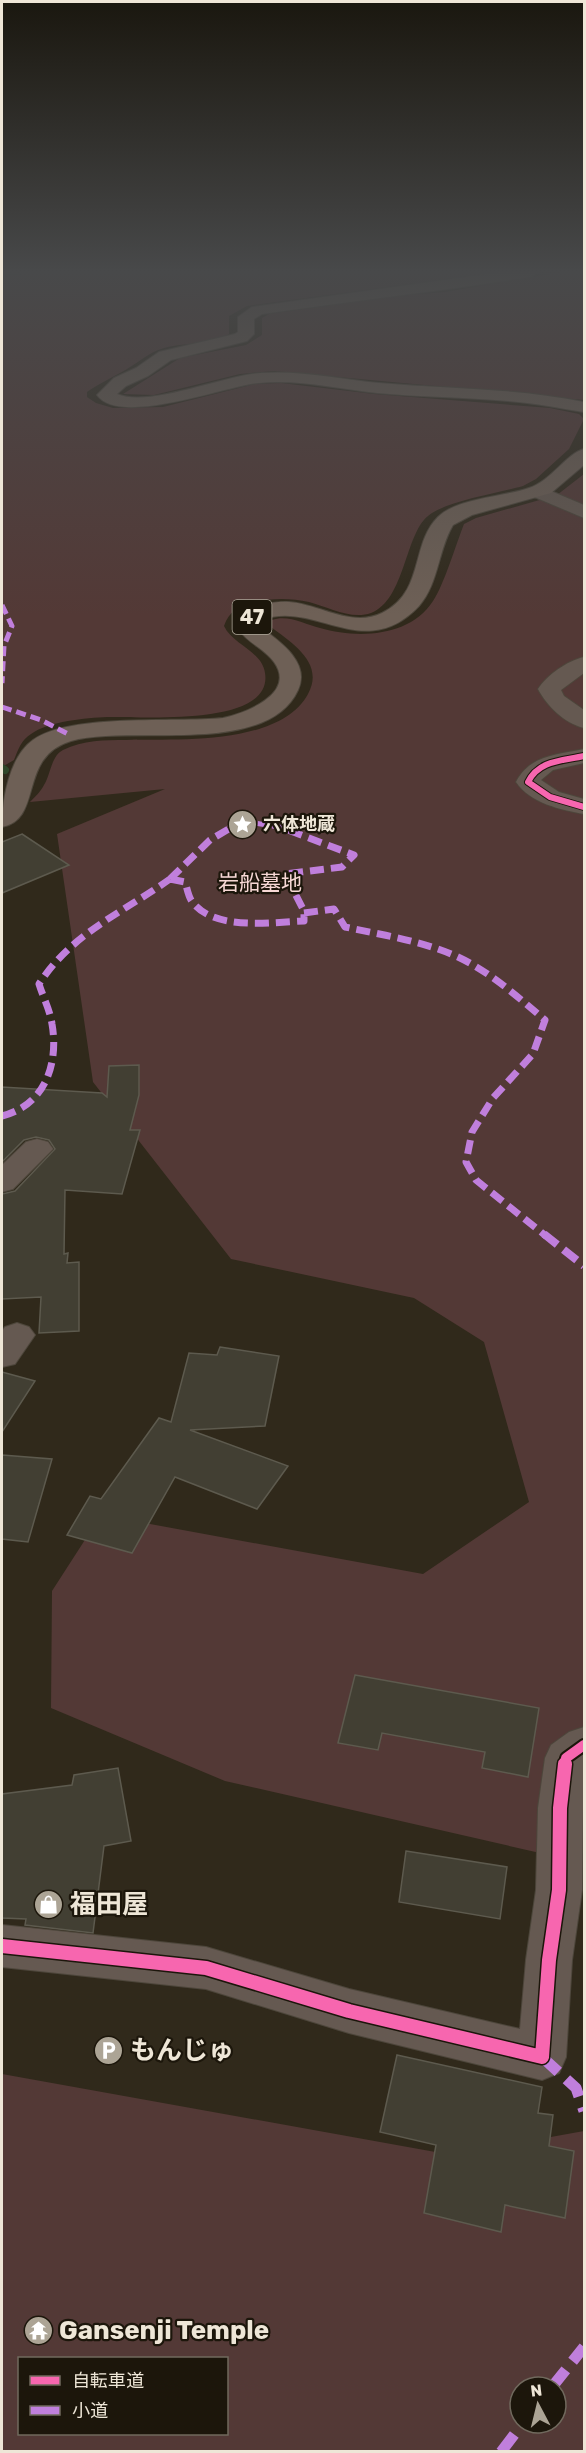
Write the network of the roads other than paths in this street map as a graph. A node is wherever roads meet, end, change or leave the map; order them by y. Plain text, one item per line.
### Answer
1 (115, 386) edge
2 (217, 386) edge
3 (364, 386) edge
4 (585, 407) edge
5 (585, 455) edge
6 (539, 492) junction
7 (585, 512) edge
8 (585, 664) edge
9 (585, 721) edge
10 (585, 756) edge
11 (585, 807) edge
12 (2, 820) edge
13 (37, 1149) dead end
14 (2, 1182) edge
15 (585, 1745) edge
16 (2, 1946) edge

1 - 2 main road
3 - 4 main road
5 - 6 main road, 47
6 - 7 street
6 - 12 main road, 47
8 - 9 street
10 - 11 street
13 - 14 street
15 - 16 street

